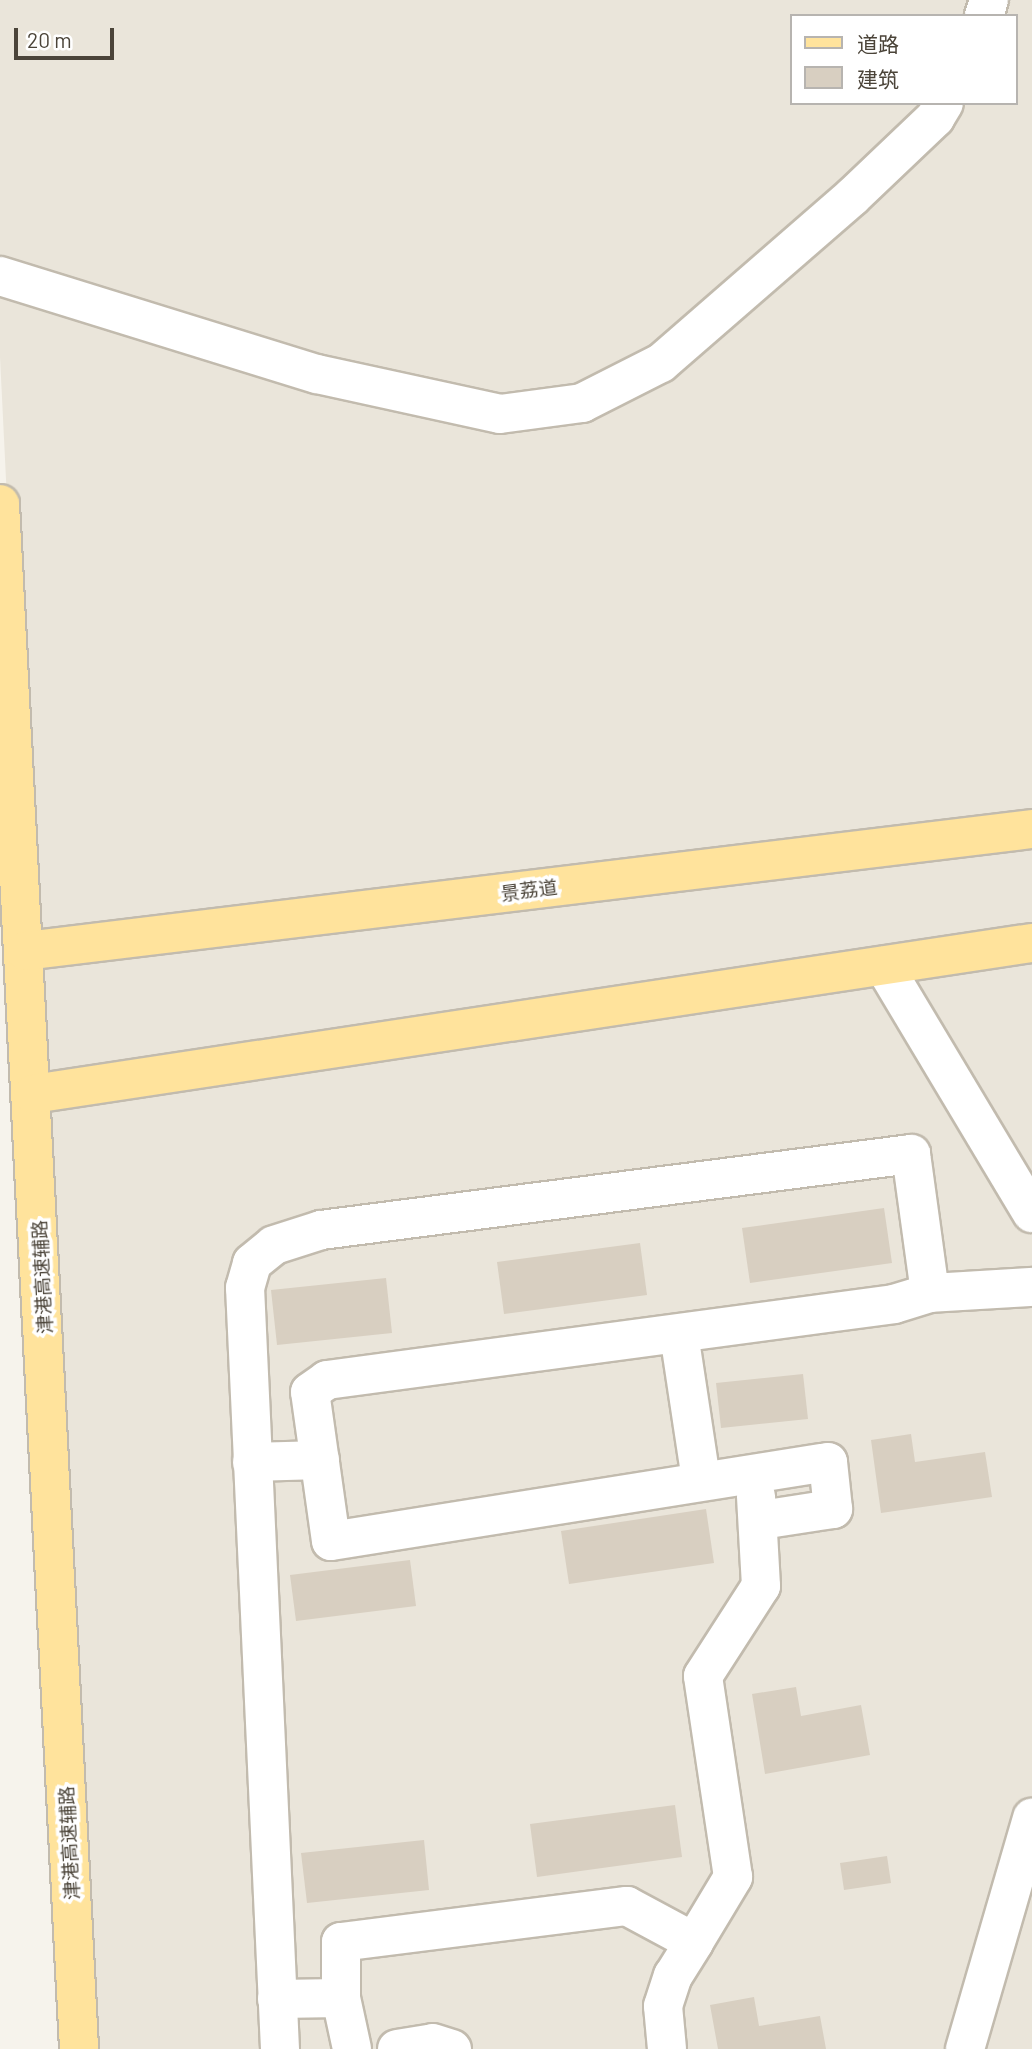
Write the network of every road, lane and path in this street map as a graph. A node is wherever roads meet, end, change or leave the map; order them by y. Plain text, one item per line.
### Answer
1 (943, 105) edge
2 (0, 276) edge
3 (0, 504) edge
4 (1032, 829) edge
5 (1032, 943) edge
6 (25, 951) junction
7 (884, 966) junction
8 (33, 1094) junction
9 (1032, 1213) edge
10 (1032, 1287) edge
11 (930, 1293) junction
12 (679, 1334) junction
13 (320, 1461) junction
14 (252, 1462) junction
15 (751, 1472) junction
16 (701, 1479) junction
17 (761, 1520) junction
18 (1032, 1818) edge
19 (694, 1942) junction
20 (341, 1998) junction
21 (276, 1999) junction
22 (79, 2049) edge
23 (280, 2049) edge
24 (352, 2049) edge
25 (397, 2049) edge
26 (452, 2049) edge
27 (667, 2049) edge
28 (965, 2049) edge

1 - 2 street
3 - 6 main road, 津港高速辅路
4 - 6 main road, 景荔道
5 - 7 main road
6 - 8 main road, 津港高速辅路
7 - 8 main road
7 - 9 street
8 - 22 main road, 津港高速辅路
10 - 11 street
11 - 12 street
11 - 14 street
12 - 13 street
12 - 16 street
13 - 14 street
13 - 16 street
14 - 21 street
15 - 16 street
15 - 17 street
15 - 17 street
17 - 19 street
18 - 28 street
19 - 20 street
19 - 27 street
20 - 21 street
20 - 24 street
21 - 23 street
25 - 26 street

